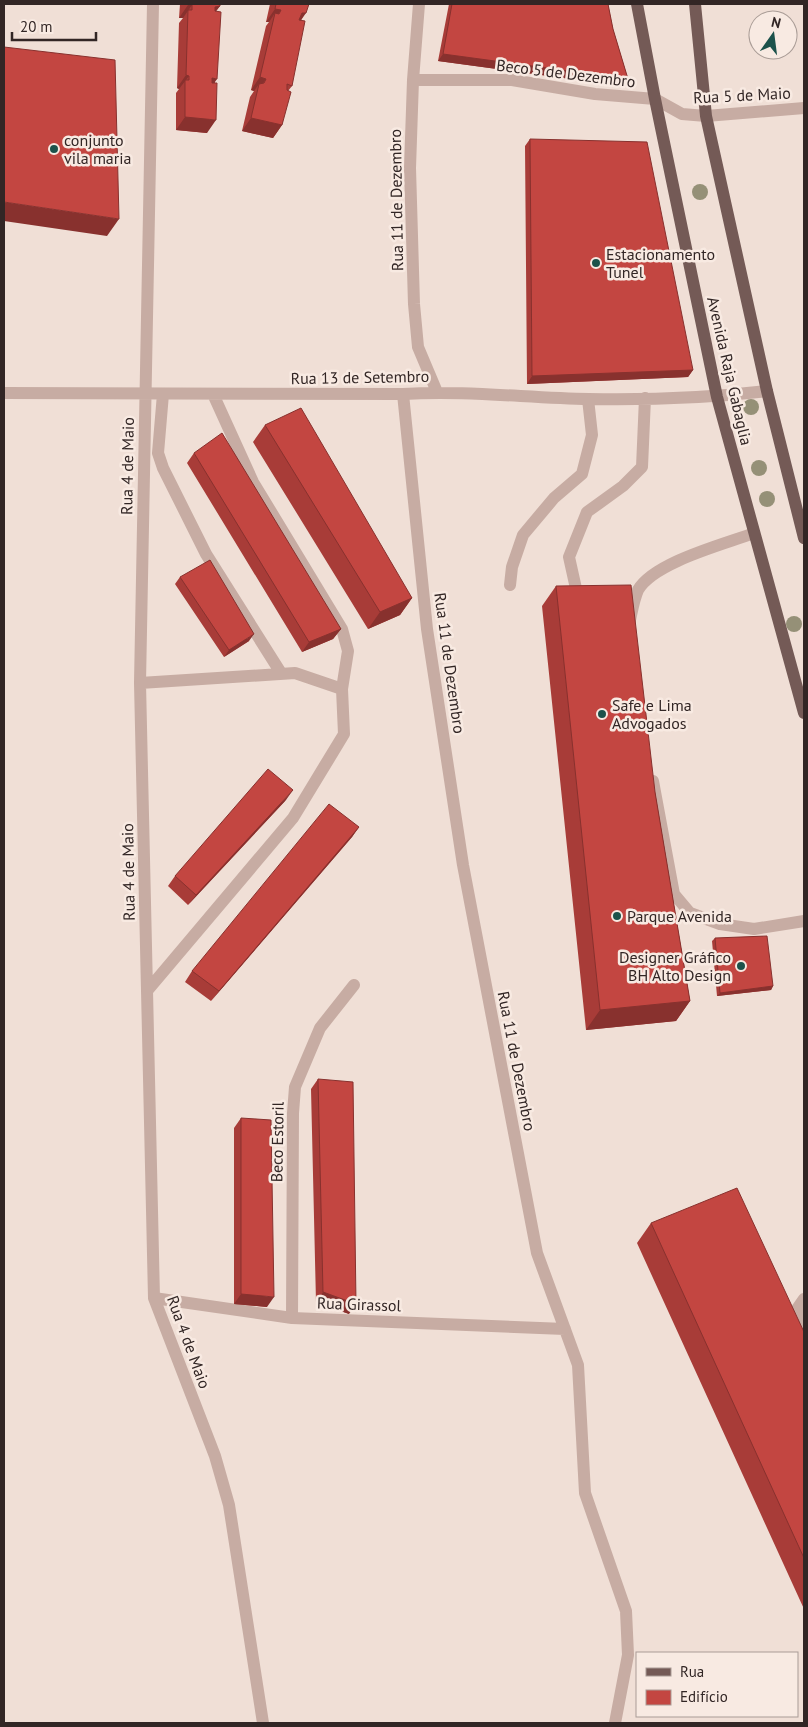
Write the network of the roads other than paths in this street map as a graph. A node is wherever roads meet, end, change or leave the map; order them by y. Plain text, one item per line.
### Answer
1 (152, 4) edge
2 (420, 4) edge
3 (638, 4) edge
4 (695, 4) edge
5 (413, 80) junction
6 (654, 99) junction
7 (804, 108) edge
8 (706, 116) junction
9 (767, 391) junction
10 (437, 392) junction
11 (4, 393) edge
12 (145, 394) junction
13 (163, 394) junction
14 (213, 394) junction
15 (403, 394) junction
16 (717, 397) junction
17 (645, 398) junction
18 (588, 399) junction
19 (754, 533) junction
20 (804, 538) edge
21 (510, 585) dead end
22 (580, 605) edge
23 (629, 632) edge
24 (281, 673) junction
25 (140, 682) junction
26 (342, 689) junction
27 (804, 712) edge
28 (652, 771) edge
29 (804, 921) edge
30 (354, 984) dead end
31 (147, 991) junction
32 (154, 1298) junction
33 (804, 1299) edge
34 (292, 1318) junction
35 (565, 1329) junction
36 (804, 1337) edge
37 (263, 1723) edge
38 (615, 1723) edge

1 - 12 street, Rua 4 de Maio
2 - 5 street, Rua 11 de Dezembro
3 - 6 main road, Avenida Raja Gabaglia
4 - 8 main road, Avenida Raja Gabaglia
5 - 6 street, Beco 5 de Dezembro
5 - 10 street, Rua 11 de Dezembro
6 - 8 street, Rua 5 de Maio
6 - 16 main road, Avenida Raja Gabaglia
7 - 8 street, Rua 5 de Maio
8 - 9 main road, Avenida Raja Gabaglia
9 - 16 street, Rua 13 de Setembro
9 - 20 main road, Avenida Raja Gabaglia
10 - 15 street, Rua 13 de Setembro
10 - 18 street, Rua 13 de Setembro
11 - 12 street, Rua 13 de Setembro
12 - 13 street, Rua 13 de Setembro
12 - 25 street, Rua 4 de Maio
13 - 14 street, Rua 13 de Setembro
13 - 24 street
14 - 15 street, Rua 13 de Setembro
14 - 26 street
15 - 35 street, Rua 11 de Dezembro
16 - 17 street, Rua 13 de Setembro
16 - 19 main road, Avenida Raja Gabaglia
17 - 18 street, Rua 13 de Setembro
17 - 22 street
18 - 21 street
19 - 23 street
19 - 27 main road, Avenida Raja Gabaglia
24 - 25 street
24 - 26 street
25 - 31 street, Rua 4 de Maio
26 - 31 street
28 - 29 street
30 - 34 street, Beco Estoril
31 - 32 street, Rua 4 de Maio
32 - 34 street, Rua Girassol
32 - 37 street, Rua 4 de Maio
33 - 36 street
34 - 35 street, Rua Girassol
35 - 38 street, Rua 11 de Dezembro

